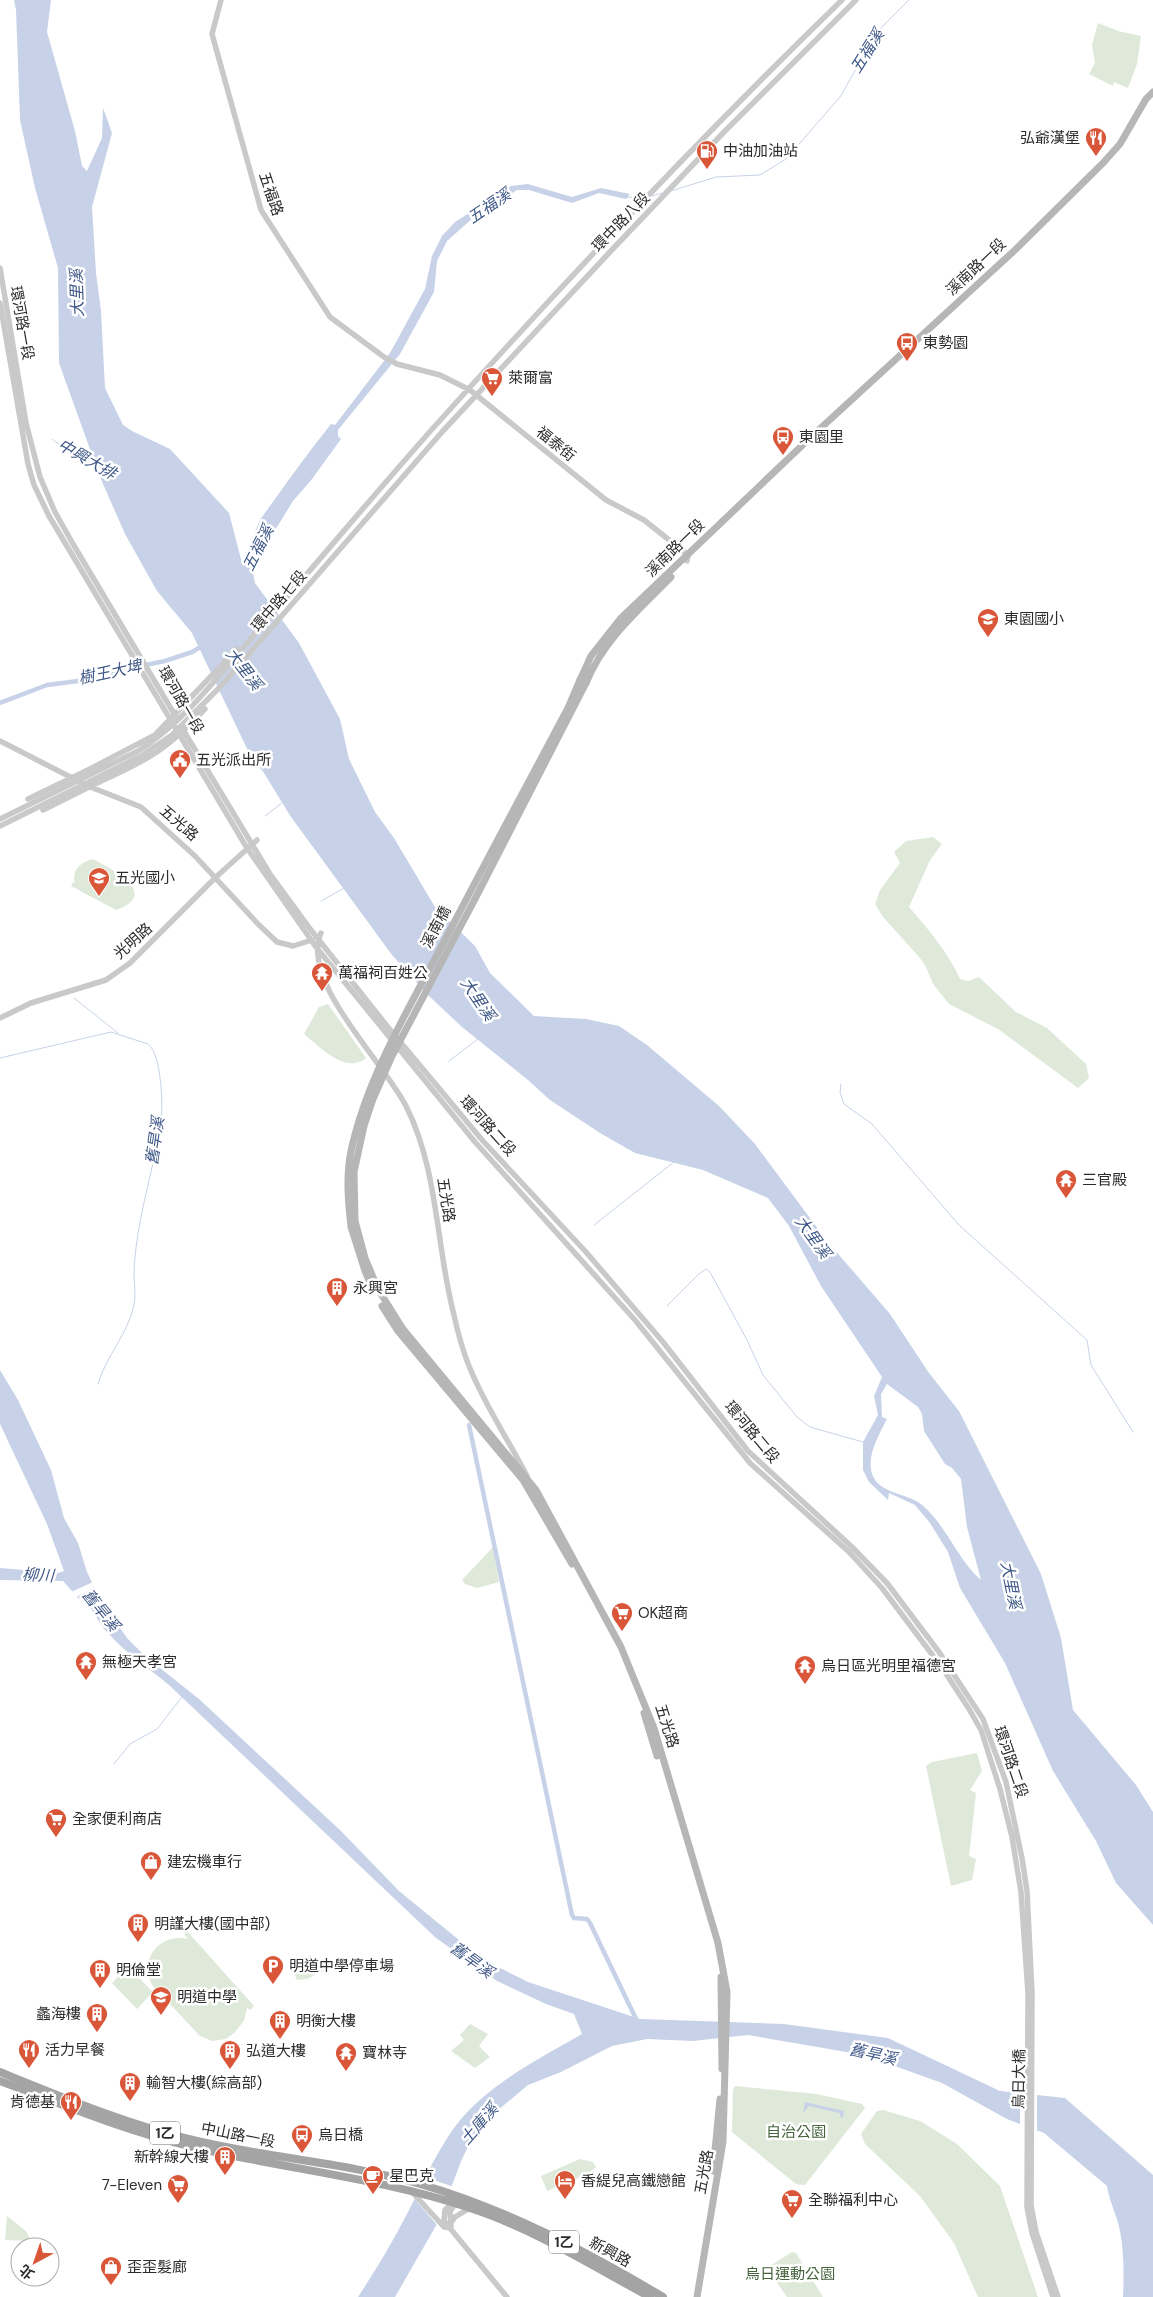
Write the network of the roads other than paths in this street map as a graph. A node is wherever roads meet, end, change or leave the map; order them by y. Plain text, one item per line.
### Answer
1 (221, 0) edge
2 (842, 0) edge
3 (856, 0) edge
4 (1153, 92) edge
5 (0, 268) edge
6 (0, 304) edge
7 (397, 364) joint
8 (470, 390) junction
9 (477, 395) junction
10 (404, 464) joint
11 (411, 470) joint
12 (687, 558) junction
13 (260, 628) junction
14 (266, 634) junction
15 (583, 682) joint
16 (0, 741) edge
17 (71, 778) junction
18 (88, 786) junction
19 (28, 799) dead end
20 (43, 810) dead end
21 (0, 819) edge
22 (0, 826) edge
23 (252, 844) junction
24 (216, 877) junction
25 (321, 932) dead end
26 (315, 940) junction
27 (316, 947) junction
28 (0, 1018) edge
29 (404, 1053) junction
30 (353, 1224) joint
31 (525, 1479) junction
32 (1020, 1859) joint
33 (1030, 1993) junction
34 (724, 2051) junction
35 (0, 2072) edge
36 (0, 2081) edge
37 (416, 2190) junction
38 (454, 2200) junction
39 (470, 2208) junction
40 (449, 2227) junction
41 (507, 2297) edge
42 (650, 2297) edge
43 (663, 2297) edge
44 (693, 2297) edge
45 (697, 2297) edge
46 (1053, 2297) edge
47 (1058, 2297) edge

1 - 7 street, 五福路
2 - 8 street, 環中路八段
3 - 9 street, 環中路八段
4 - 12 main road, 溪南路一段
5 - 23 street, 環河路一段
6 - 23 street, 環河路一段
7 - 8 street, 福泰街
8 - 9 street, 福泰街
8 - 10 street, 環中路八段
9 - 11 street, 環中路八段
9 - 12 street, 福泰街
10 - 13 street, 環中路七段
11 - 14 street, 環中路七段
12 - 15 main road, 溪南路一段
13 - 17 street, bridge
13 - 21 street, 環中路七段, bridge
14 - 18 street, bridge
14 - 22 street, 環中路七段, bridge
15 - 30 main road, 溪南橋, bridge
16 - 17 street, 五光路
17 - 18 street, 五光路
17 - 19 street
18 - 20 street
18 - 24 street, 五光路
23 - 24 street, 光明路
23 - 26 street, 環河路一段
24 - 26 street, 五光路
24 - 28 street, 光明路
25 - 26 street, 五光路
26 - 27 street, 五光路
26 - 29 street, 環河路一段
27 - 29 street
27 - 31 street, 五光路
29 - 32 street, 環河路二段
30 - 31 main road, 五光路
31 - 34 main road, 五光路
32 - 33 street, 烏日大橋
33 - 46 street, 烏日大橋
33 - 47 street, 烏日大橋
34 - 44 main road, 五光路
34 - 45 main road, 五光路
35 - 37 main road, 中山路一段 / 1乙
36 - 37 main road, 中山路一段 / 1乙
37 - 38 main road, 1乙
37 - 40 street
38 - 39 main road, 新興路 / 1乙
38 - 40 street
38 - 43 main road, 新興路 / 1乙
39 - 40 street
39 - 42 main road, 新興路 / 1乙
40 - 41 street

